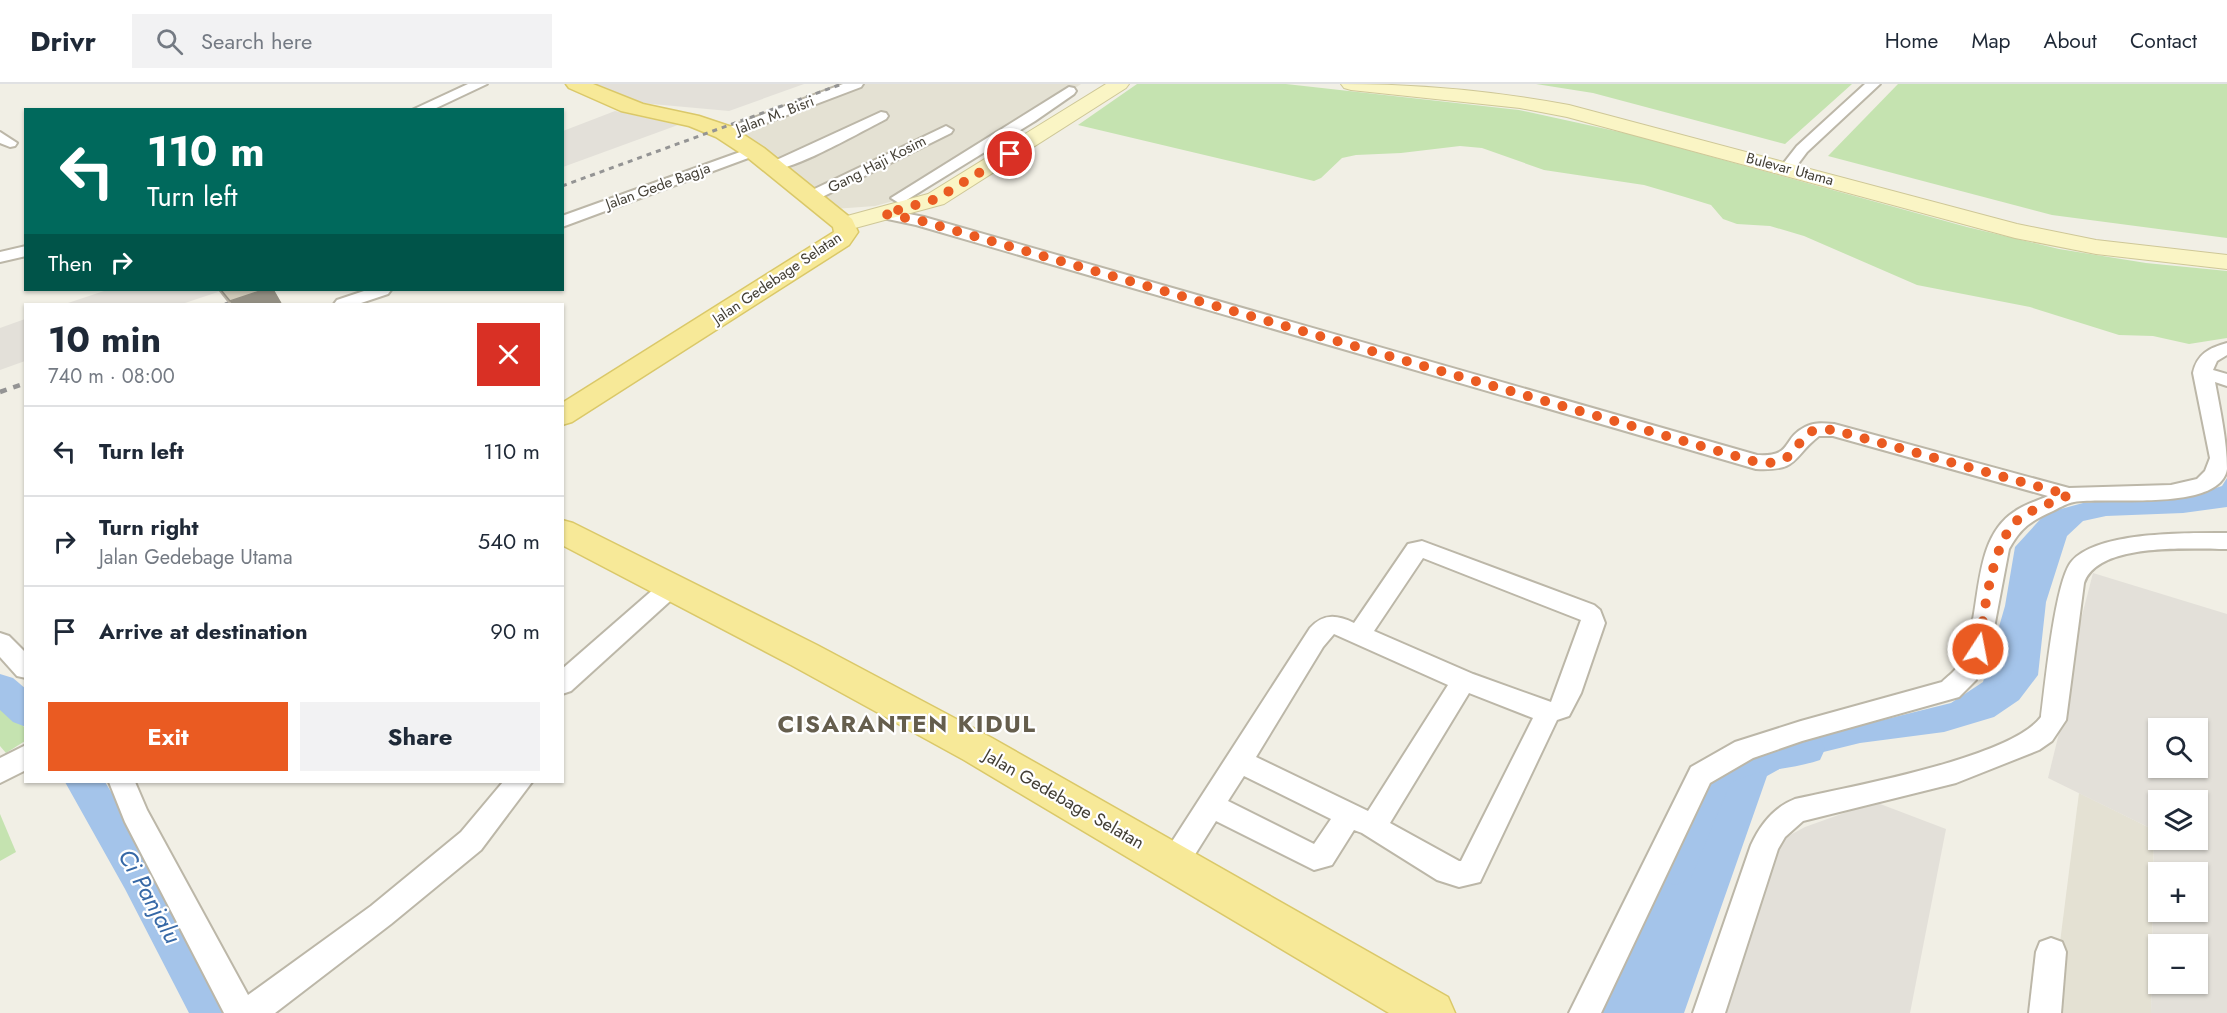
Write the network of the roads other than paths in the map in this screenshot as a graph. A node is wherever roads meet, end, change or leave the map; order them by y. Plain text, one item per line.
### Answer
1 (480, 84) edge
2 (576, 84) edge
3 (856, 84) edge
4 (1101, 84) edge
5 (1119, 84) edge
6 (1351, 84) edge
7 (1873, 84) edge
8 (1471, 88) edge
9 (1069, 91) dead end
10 (424, 108) edge
11 (881, 116) dead end
12 (946, 130) dead end
13 (726, 134) junction
14 (807, 138) dead end
15 (824, 145) junction
16 (754, 151) junction
17 (1002, 151) junction
18 (1799, 155) junction
19 (775, 166) junction
20 (958, 167) junction
21 (808, 198) junction
22 (891, 206) junction
23 (838, 220) junction
24 (564, 221) edge
25 (2227, 246) edge
26 (2194, 249) junction
27 (24, 251) edge
28 (0, 257) edge
29 (2227, 262) edge
30 (379, 291) edge
31 (345, 303) edge
32 (2227, 349) edge
33 (2216, 377) edge
34 (564, 415) edge
35 (2069, 495) junction
36 (564, 532) edge
37 (2227, 542) edge
38 (671, 587) junction
39 (1359, 634) junction
40 (0, 642) edge
41 (24, 667) edge
42 (1464, 681) junction
43 (564, 682) edge
44 (1548, 713) junction
45 (1240, 762) junction
46 (122, 783) edge
47 (518, 783) edge
48 (1211, 805) junction
49 (1349, 815) junction
50 (1373, 827) junction
51 (1174, 863) junction
52 (2051, 951) dead end
53 (241, 1013) edge
54 (249, 1013) edge
55 (1432, 1013) edge
56 (1585, 1013) edge
57 (1709, 1013) edge
58 (2045, 1013) edge

1 - 10 street
2 - 13 main road, Jalan Gedebage Selatan
3 - 13 street, Jalan M. Bisri
4 - 17 main road
5 - 17 main road
6 - 8 main road, Bulevar Utama
7 - 18 street
8 - 18 main road, Bulevar Utama
9 - 20 street
11 - 15 street
12 - 21 street, Gang Haji Kosim
13 - 16 main road, Jalan Gedebage Selatan
14 - 15 street
15 - 19 street
16 - 19 main road, Jalan Gedebage Selatan
16 - 24 street, Jalan Gede Bagja
17 - 20 main road
17 - 22 main road
18 - 26 main road, Bulevar Utama
19 - 21 main road, Jalan Gedebage Selatan
20 - 22 street
20 - 23 main road
21 - 23 main road, Jalan Gedebage Selatan
22 - 23 main road
22 - 35 street
23 - 34 main road, Jalan Gedebage Selatan
25 - 26 main road, Bulevar Utama
26 - 29 main road, Bulevar Utama
27 - 28 street
30 - 31 street
32 - 33 street
33 - 35 street
35 - 56 street
36 - 38 main road, Jalan Gedebage Selatan
37 - 57 street
38 - 43 street
38 - 51 main road, Jalan Gedebage Selatan
39 - 42 street
39 - 44 street
39 - 45 street
40 - 41 street
42 - 44 street
42 - 50 street
44 - 50 street
45 - 48 street
45 - 49 street
46 - 53 street
47 - 54 street
48 - 49 street
48 - 51 street
49 - 50 street
51 - 55 main road, Jalan Gedebage Selatan
52 - 58 street

